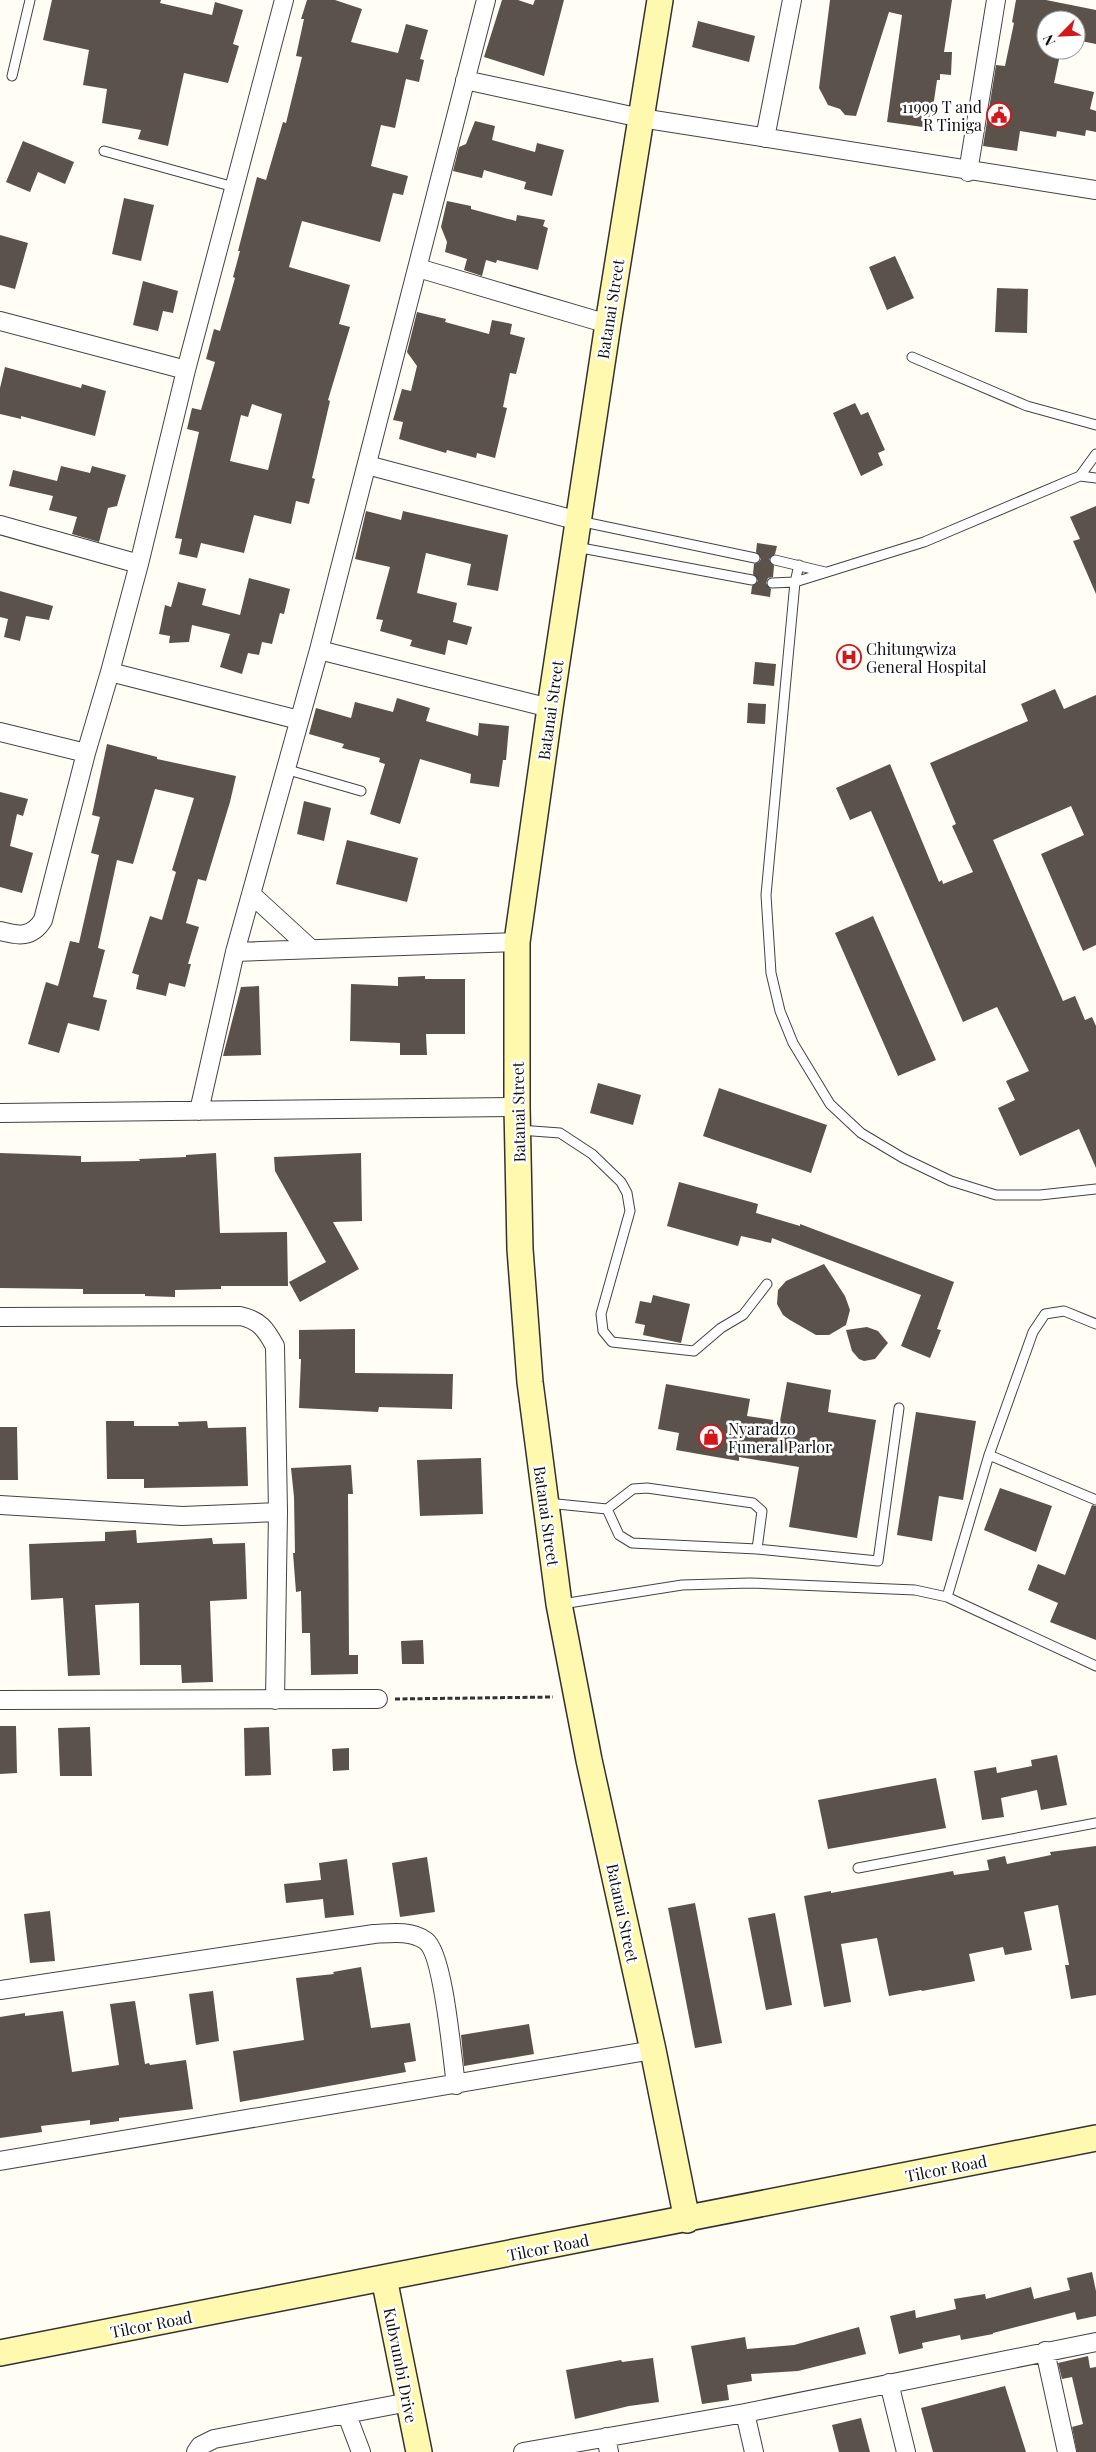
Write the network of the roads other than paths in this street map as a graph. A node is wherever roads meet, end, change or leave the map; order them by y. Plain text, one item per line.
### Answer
1 (30, 0) edge
2 (284, 0) edge
3 (486, 0) edge
4 (660, 0) edge
5 (792, 0) edge
6 (996, 0) edge
7 (12, 76) dead end
8 (465, 80) junction
9 (640, 118) junction
10 (765, 138) junction
11 (104, 151) dead end
12 (968, 172) junction
13 (234, 188) junction
14 (1096, 190) edge
15 (418, 268) junction
16 (0, 321) edge
17 (608, 324) junction
18 (912, 357) dead end
19 (186, 370) junction
20 (1096, 425) edge
21 (1096, 454) edge
22 (367, 465) junction
23 (1080, 476) junction
24 (1096, 478) edge
25 (579, 521) junction
26 (0, 525) edge
27 (575, 547) junction
28 (755, 558) dead end
29 (775, 560) dead end
30 (139, 564) junction
31 (799, 565) junction
32 (826, 572) junction
33 (752, 580) dead end
34 (795, 582) junction
35 (772, 583) dead end
36 (319, 650) junction
37 (110, 672) junction
38 (550, 708) junction
39 (299, 720) junction
40 (0, 732) edge
41 (86, 753) junction
42 (286, 769) junction
43 (361, 791) dead end
44 (251, 894) junction
45 (0, 932) edge
46 (518, 942) junction
47 (311, 949) junction
48 (235, 952) junction
49 (198, 1111) junction
50 (0, 1113) edge
51 (518, 1118) junction
52 (1096, 1189) edge
53 (767, 1284) dead end
54 (0, 1317) edge
55 (1096, 1324) edge
56 (899, 1408) dead end
57 (989, 1455) junction
58 (1096, 1500) edge
59 (544, 1502) junction
60 (0, 1505) edge
61 (607, 1509) junction
62 (278, 1512) junction
63 (757, 1549) junction
64 (947, 1597) junction
65 (559, 1604) junction
66 (1096, 1666) edge
67 (378, 1699) road end
68 (0, 1700) edge
69 (275, 1700) junction
70 (1096, 1823) edge
71 (858, 1868) dead end
72 (0, 1990) edge
73 (654, 2050) junction
74 (456, 2085) junction
75 (1096, 2138) edge
76 (0, 2161) edge
77 (687, 2220) junction
78 (384, 2278) junction
79 (1096, 2342) edge
80 (1045, 2351) junction
81 (0, 2353) edge
82 (889, 2383) junction
83 (409, 2402) junction
84 (745, 2413) junction
85 (347, 2415) junction
86 (607, 2444) edge
87 (196, 2452) edge
88 (361, 2452) edge
89 (419, 2452) edge
90 (523, 2452) edge
91 (754, 2452) edge
92 (906, 2452) edge
93 (1067, 2452) edge

1 - 7 lane
2 - 13 street
3 - 8 street
4 - 9 street, Batanai Street
5 - 10 street
6 - 12 street
8 - 9 street
8 - 15 street
9 - 10 street
9 - 17 street, Batanai Street
10 - 12 street
11 - 13 lane
12 - 14 street
13 - 19 street
15 - 17 street
15 - 22 street
16 - 19 street
17 - 25 street, Batanai Street
18 - 20 lane
19 - 30 street
21 - 23 lane
22 - 25 street
22 - 36 street
23 - 24 lane
23 - 32 lane
25 - 27 street, Batanai Street
25 - 28 lane
26 - 30 street
27 - 33 lane
27 - 38 street, Batanai Street
29 - 31 lane
30 - 37 street
31 - 32 lane
31 - 34 lane
32 - 34 lane
34 - 35 lane
34 - 52 lane
36 - 38 street
36 - 39 street
37 - 39 street
37 - 41 street
38 - 46 street, Batanai Street
39 - 42 street
40 - 41 street
41 - 45 street
42 - 43 lane
42 - 44 street
44 - 47 street
44 - 48 street
46 - 47 street
46 - 51 street, Batanai Street
47 - 48 street
48 - 49 street
49 - 50 street
49 - 51 street
51 - 53 lane
51 - 59 street, Batanai Street
54 - 62 street
55 - 57 lane
56 - 63 lane
57 - 58 lane
57 - 64 lane
59 - 61 lane
59 - 65 street, Batanai Street
60 - 62 street
61 - 63 lane
61 - 63 lane
62 - 69 street
64 - 65 lane
64 - 66 lane
65 - 73 street, Batanai Street
67 - 69 street
68 - 69 street
70 - 71 lane
72 - 74 street
73 - 74 street
73 - 77 street, Batanai Street
74 - 76 street
75 - 77 street, Tilcor Road
77 - 78 street, Tilcor Road
78 - 81 street, Tilcor Road
78 - 83 street, Kubvumbi Drive
79 - 80 street
80 - 82 street
80 - 93 street
82 - 84 street
82 - 92 street
83 - 85 street
83 - 89 street, Kubvumbi Drive
84 - 86 street
84 - 91 street
85 - 87 street
85 - 88 street
86 - 90 street

